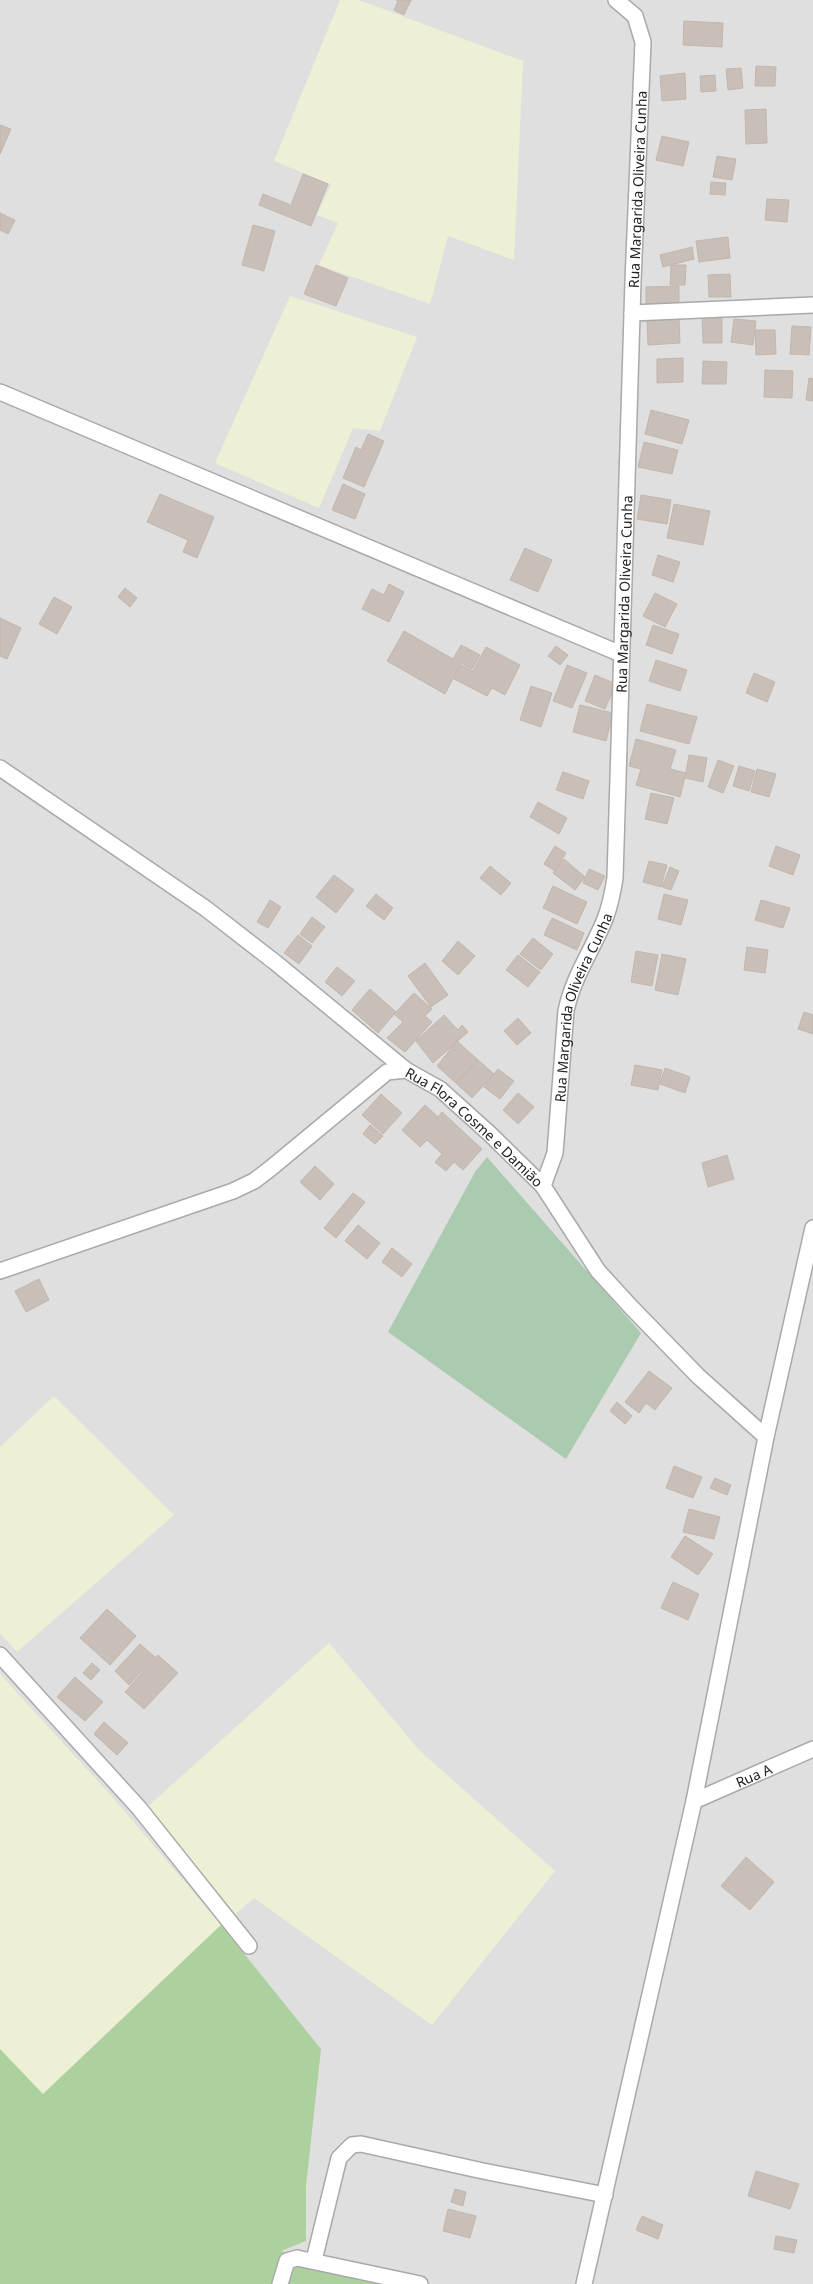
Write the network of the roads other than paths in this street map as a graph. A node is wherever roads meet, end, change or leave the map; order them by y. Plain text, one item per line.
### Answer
1 (616, 0) edge
2 (813, 305) edge
3 (632, 312) junction
4 (0, 392) edge
5 (621, 654) junction
6 (0, 768) edge
7 (406, 1070) junction
8 (543, 1186) junction
9 (813, 1228) edge
10 (0, 1271) edge
11 (766, 1437) junction
12 (0, 1655) edge
13 (813, 1749) edge
14 (694, 1802) junction
15 (248, 1946) dead end
16 (604, 2194) junction
17 (314, 2260) junction
18 (280, 2284) edge
19 (420, 2284) edge
20 (584, 2284) edge

1 - 3 street, Rua Margarida Oliveira Cunha
2 - 3 street
3 - 5 street, Rua Margarida Oliveira Cunha
4 - 5 street
5 - 8 street, Rua Margarida Oliveira Cunha
6 - 7 street
7 - 8 street, Rua Flora Cosme e Damião
7 - 10 street, Rua Flora Cosme e Damião
8 - 11 street, Rua Flora Cosme e Damião
9 - 11 street
11 - 14 street
12 - 15 street
13 - 14 street, Rua A
14 - 16 street
16 - 17 street
16 - 20 street
17 - 18 street
17 - 19 street

